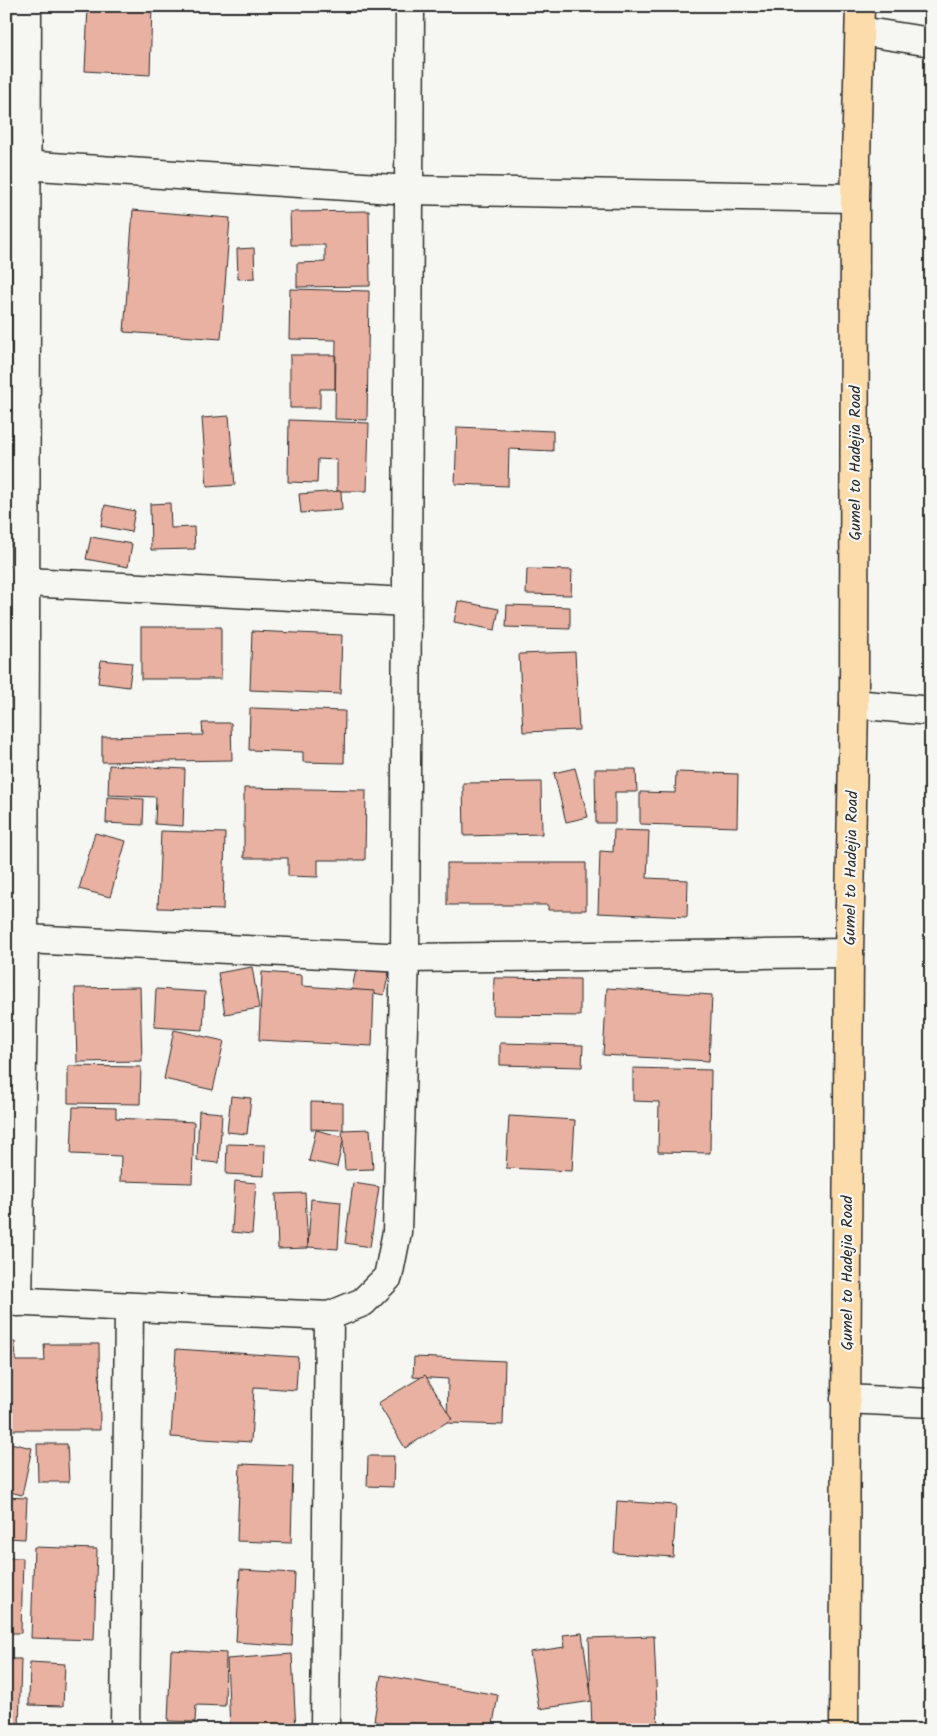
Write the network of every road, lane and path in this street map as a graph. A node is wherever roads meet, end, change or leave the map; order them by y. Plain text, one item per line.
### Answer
1 (27, 6) edge
2 (410, 6) edge
3 (860, 18) edge
4 (931, 42) edge
5 (16, 164) edge
6 (409, 190) junction
7 (855, 198) junction
8 (16, 581) edge
9 (407, 602) junction
10 (854, 704) junction
11 (931, 711) edge
12 (15, 938) edge
13 (849, 953) junction
14 (405, 958) junction
15 (12, 1302) edge
16 (129, 1307) junction
17 (329, 1316) junction
18 (845, 1399) junction
19 (931, 1403) edge
20 (125, 1730) edge
21 (326, 1730) edge
22 (844, 1730) edge

1 - 5 street
2 - 6 street
3 - 4 street
3 - 7 main road, Gumel to Hadejia Road
5 - 6 street
5 - 8 street
6 - 7 street
6 - 9 street
7 - 10 main road, Gumel to Hadejia Road
8 - 9 street
8 - 12 street
9 - 14 street
10 - 11 street
10 - 13 main road, Gumel to Hadejia Road
12 - 14 street
12 - 15 street
13 - 14 street
13 - 18 main road, Gumel to Hadejia Road
14 - 17 street
15 - 16 street
16 - 17 street
16 - 20 street
17 - 21 street
18 - 19 street
18 - 22 main road, Gumel to Hadejia Road

